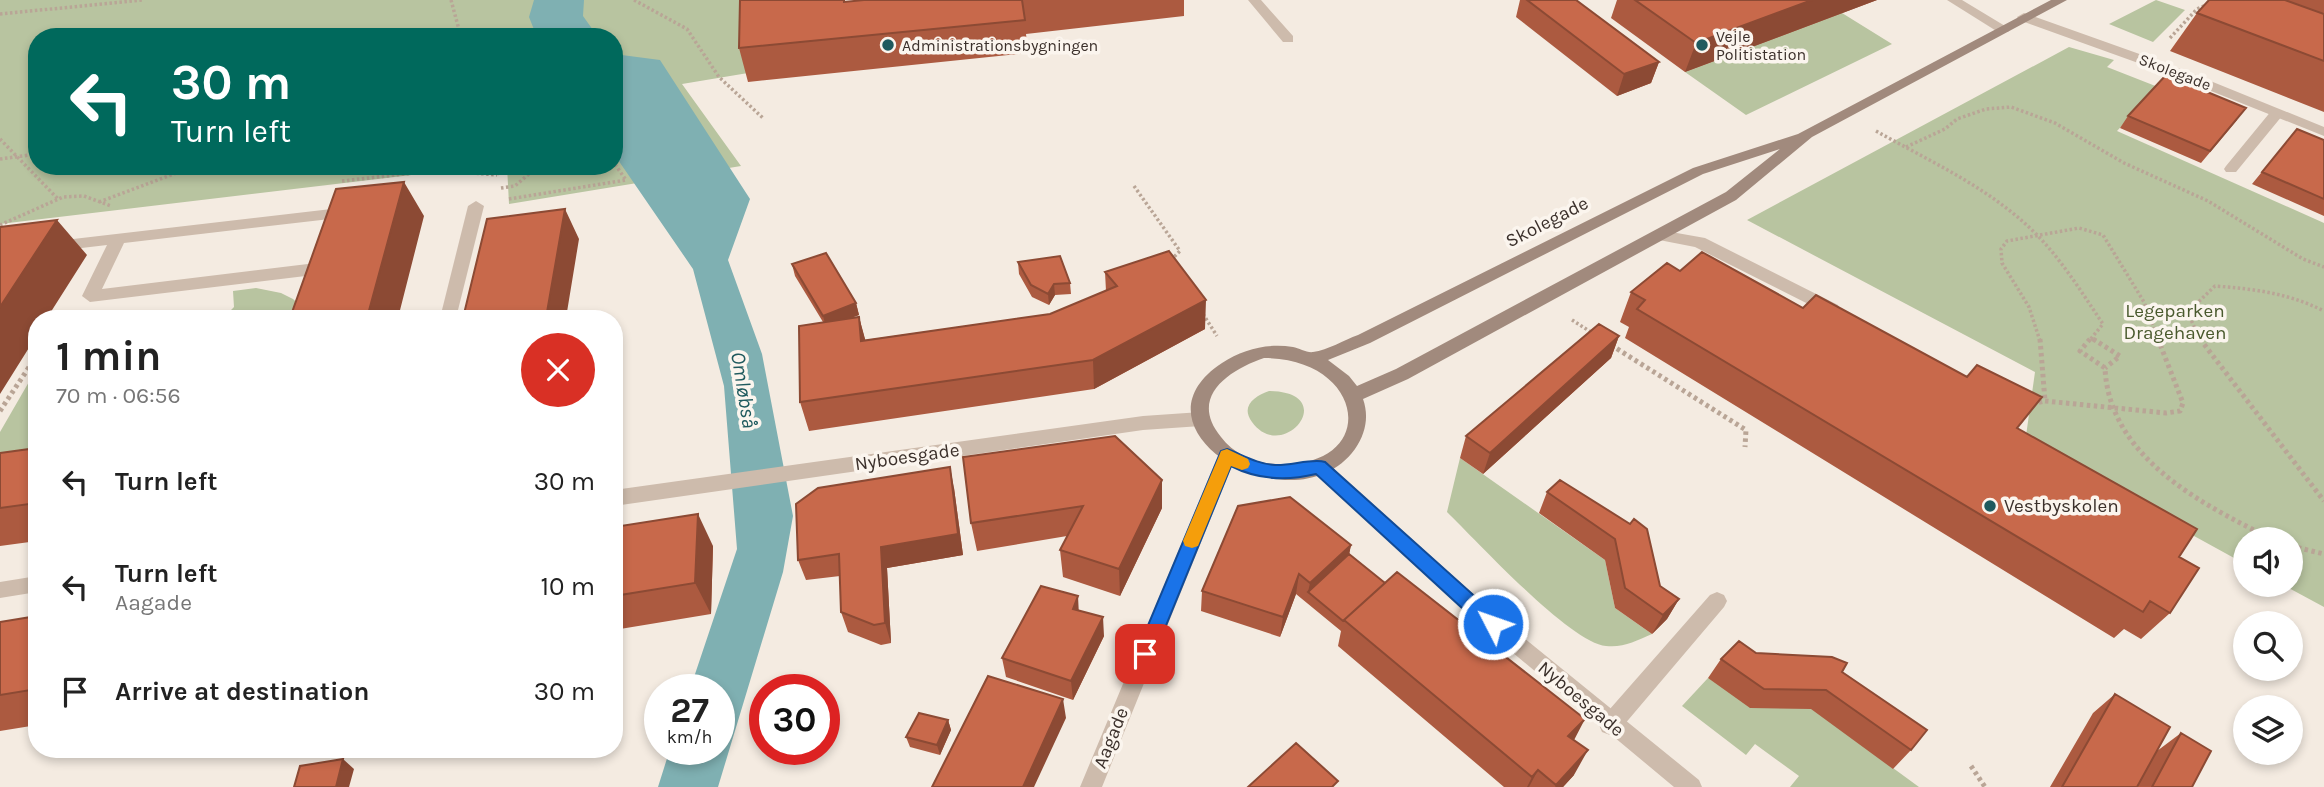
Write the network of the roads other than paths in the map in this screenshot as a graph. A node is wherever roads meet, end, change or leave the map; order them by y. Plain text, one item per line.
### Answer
1 (1254, 0) edge
2 (1953, 0) edge
3 (2061, 0) edge
4 (2024, 17) junction
5 (2003, 29) junction
6 (1288, 39) dead end
7 (2277, 113) junction
8 (2324, 132) edge
9 (1807, 134) junction
10 (2231, 169) dead end
11 (476, 206) road end
12 (1660, 234) junction
13 (118, 239) junction
14 (39, 248) edge
15 (450, 310) edge
16 (1847, 317) edge
17 (1312, 359) junction
18 (1354, 395) junction
19 (1201, 419) junction
20 (1227, 456) junction
21 (1319, 466) junction
22 (623, 497) edge
23 (28, 585) edge
24 (0, 590) edge
25 (1717, 601) dead end
26 (1611, 725) junction
27 (1091, 787) edge
28 (1691, 787) edge

1 - 6 street
2 - 5 street
3 - 4 street, Skolegade
4 - 5 street, Skolegade
4 - 7 street, Skolegade
5 - 9 street, Skolegade
7 - 8 street, Skolegade
7 - 10 street
9 - 12 street, Skolegade
9 - 17 street, Skolegade
11 - 15 street
12 - 16 street
12 - 18 street, Skolegade
13 - 13 street
13 - 14 street
17 - 18 street
17 - 19 street
18 - 21 street
19 - 20 street
19 - 22 street, Nyboesgade
20 - 21 street
20 - 27 street, Aagade
21 - 26 street, Nyboesgade
23 - 24 street
25 - 26 street
26 - 28 street, Nyboesgade

